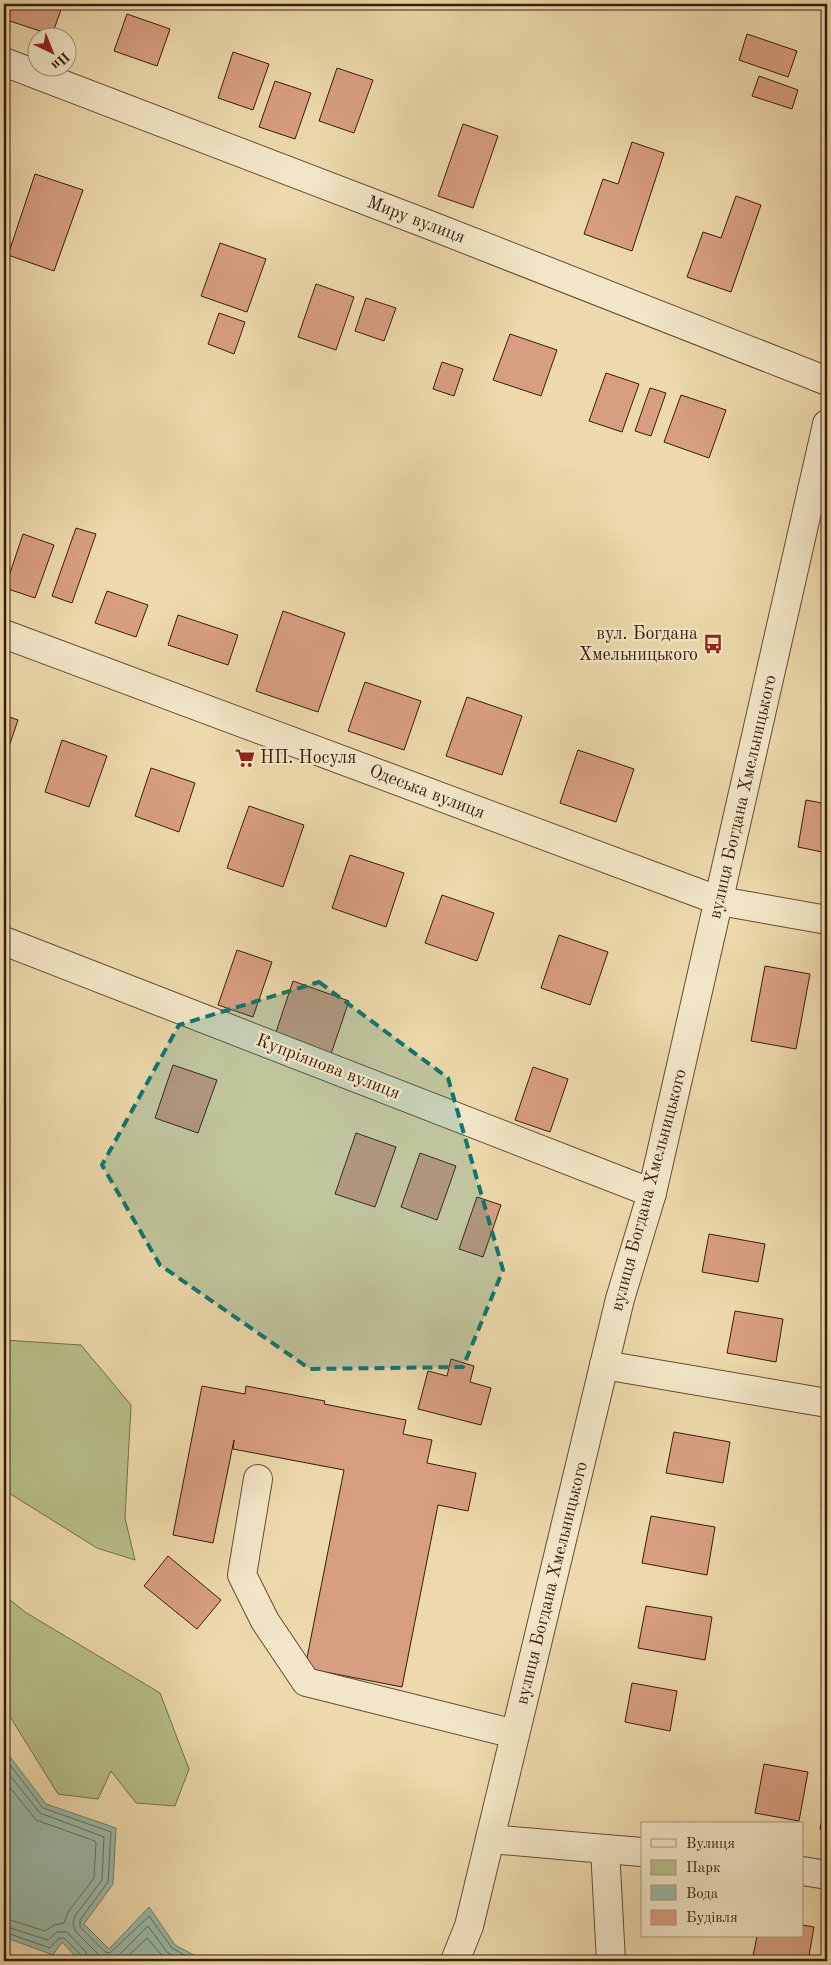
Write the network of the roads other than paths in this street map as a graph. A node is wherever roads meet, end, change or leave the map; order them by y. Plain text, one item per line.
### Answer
1 (4, 62) edge
2 (827, 381) edge
3 (827, 424) edge
4 (4, 634) edge
5 (720, 902) junction
6 (827, 920) edge
7 (4, 941) edge
8 (652, 1193) junction
9 (604, 1365) junction
10 (827, 1403) edge
11 (258, 1479) dead end
12 (516, 1734) junction
13 (490, 1839) junction
14 (605, 1849) junction
15 (641, 1852) edge
16 (804, 1871) edge
17 (827, 1875) edge
18 (455, 1961) edge
19 (611, 1961) edge

1 - 2 street, Миру вулиця
3 - 5 street, вулиця Богдана Хмельницького
4 - 5 street, Одеська вулиця
5 - 6 street, Одеська вулиця
5 - 8 street, вулиця Богдана Хмельницького
7 - 8 street, Купріянова вулиця
8 - 9 street, вулиця Богдана Хмельницького
9 - 10 street
9 - 12 street, вулиця Богдана Хмельницького
11 - 12 street
12 - 13 street, вулиця Богдана Хмельницького
13 - 14 street
13 - 18 street, вулиця Богдана Хмельницького
14 - 15 street
14 - 19 street
16 - 17 street

